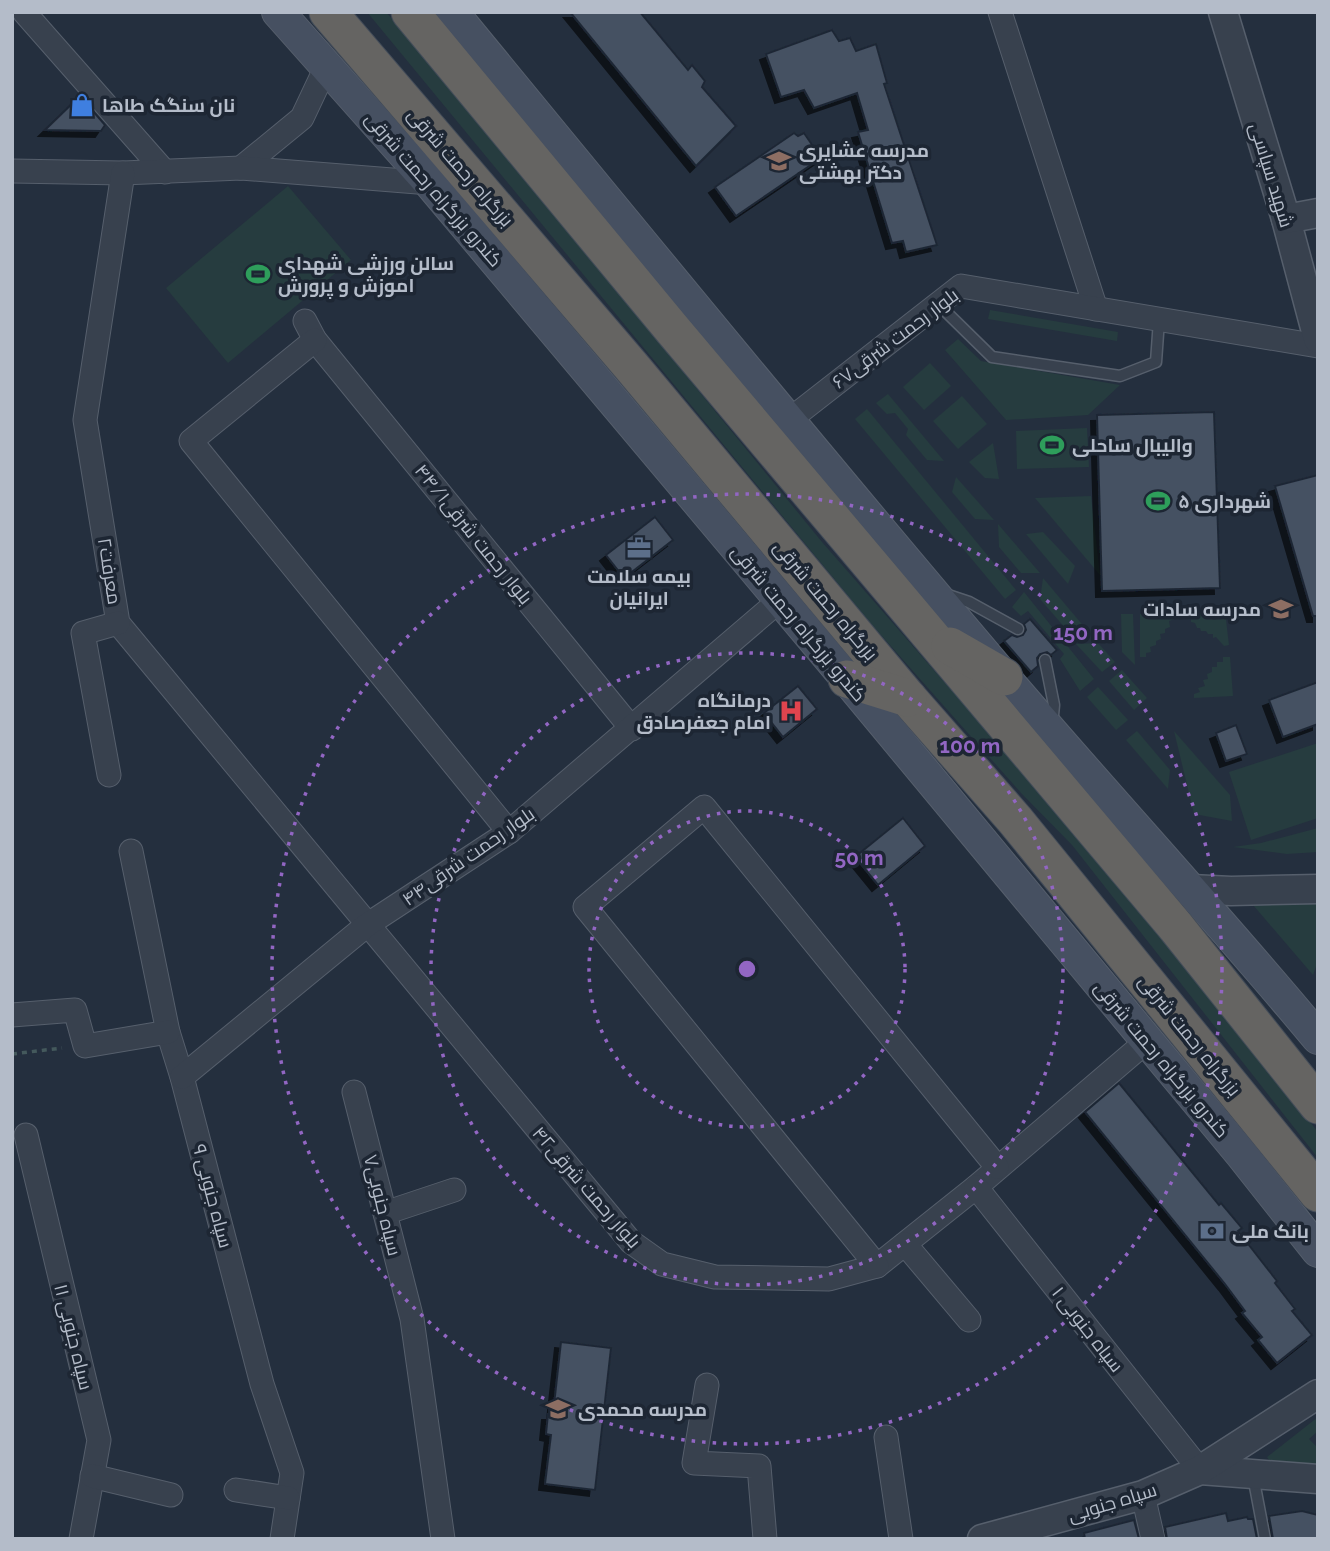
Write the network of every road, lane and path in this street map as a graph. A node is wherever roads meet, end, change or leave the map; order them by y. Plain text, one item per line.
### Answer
1 (24, 12) edge
2 (278, 12) edge
3 (328, 12) edge
4 (410, 12) edge
5 (421, 12) edge
6 (1000, 12) edge
7 (1223, 12) edge
8 (445, 29) edge
9 (327, 65) junction
10 (241, 168) junction
11 (12, 171) edge
12 (165, 172) junction
13 (123, 173) junction
14 (430, 183) junction
15 (1318, 213) edge
16 (1286, 219) junction
17 (938, 304) junction
18 (1096, 309) junction
19 (1159, 320) junction
20 (1318, 339) edge
21 (1318, 346) edge
22 (788, 421) junction
23 (933, 591) junction
24 (780, 600) junction
25 (118, 622) junction
26 (1018, 629) dead end
27 (929, 634) junction
28 (1045, 660) dead end
29 (1004, 677) junction
30 (847, 679) junction
31 (908, 698) junction
32 (632, 729) junction
33 (1052, 732) junction
34 (109, 775) dead end
35 (509, 832) junction
36 (131, 851) dead end
37 (1191, 889) junction
38 (1318, 890) edge
39 (368, 925) junction
40 (12, 1015) edge
41 (168, 1031) junction
42 (1318, 1038) edge
43 (1147, 1041) junction
44 (85, 1046) junction
45 (12, 1054) edge
46 (182, 1077) junction
47 (354, 1091) dead end
48 (1318, 1105) edge
49 (26, 1135) dead end
50 (998, 1167) junction
51 (976, 1187) junction
52 (454, 1190) dead end
53 (1318, 1193) edge
54 (385, 1213) junction
55 (905, 1244) junction
56 (1315, 1246) edge
57 (877, 1266) junction
58 (969, 1320) dead end
59 (707, 1385) dead end
60 (1318, 1394) edge
61 (886, 1437) dead end
62 (1200, 1470) junction
63 (1253, 1474) junction
64 (92, 1476) junction
65 (1318, 1479) edge
66 (236, 1490) dead end
67 (171, 1495) dead end
68 (1143, 1495) junction
69 (288, 1498) junction
70 (1028, 1533) edge
71 (80, 1539) edge
72 (282, 1539) edge
73 (443, 1539) edge
74 (765, 1539) edge
75 (901, 1539) edge
76 (982, 1539) edge
77 (1153, 1539) edge
78 (1265, 1539) edge

1 - 12 street
2 - 9 main road, کندرو بزرگراه رحمت شرقی
3 - 31 highway, بزرگراه رحمت شرقی
4 - 8 highway
5 - 8 highway
6 - 18 street
7 - 16 street, شهید سپاسی
8 - 22 main road
8 - 27 highway
9 - 10 street
9 - 14 main road, کندرو بزرگراه رحمت شرقی
10 - 12 street
10 - 14 street
11 - 13 street
12 - 13 street
13 - 25 street, معرفت۲
14 - 24 main road, کندرو بزرگراه رحمت شرقی
15 - 16 street
16 - 20 street, شهید سپاسی
17 - 18 street, بلوار رحمت شرقی۶۷
17 - 19 lane
17 - 22 street, بلوار رحمت شرقی۶۷
18 - 19 street, بلوار رحمت شرقی۶۷
19 - 21 street, بلوار رحمت شرقی۶۷
22 - 23 main road
23 - 26 lane
23 - 29 main road
24 - 30 main road, کندرو بزرگراه رحمت شرقی
24 - 32 street, ۴۴بلوار رحمت شرقی
25 - 34 street
25 - 39 street, معرفت۲
27 - 29 highway
27 - 48 highway
28 - 33 lane
29 - 33 main road
30 - 31 highway
30 - 43 main road, کندرو بزرگراه رحمت شرقی
31 - 53 highway, بزرگراه رحمت شرقی
32 - 35 street, ۴۴بلوار رحمت شرقی
32 - 35 street, بلوار رحمت شرقی۴۴/۱
33 - 37 main road
35 - 39 street, ۴۴بلوار رحمت شرقی
36 - 41 street, ۹ سپاه جنوبی
37 - 38 street
37 - 42 main road
39 - 46 street, ۴۴بلوار رحمت شرقی
39 - 57 street, بلوار رحمت شرقی۴۲
40 - 44 street
41 - 44 street
41 - 46 street, ۹ سپاه جنوبی
43 - 50 street, بلوار رحمت شرقی۴۲
43 - 56 main road, کندرو بزرگراه رحمت شرقی
44 - 45 path
46 - 69 street, ۹ سپاه جنوبی
47 - 54 street, سپاه جنوبی۷
49 - 64 street, ۱۱ سپاه جنوبی
50 - 51 street, بلوار رحمت شرقی۴۲
50 - 57 street
51 - 55 street, بلوار رحمت شرقی۴۲
51 - 62 street, ۱ سپاه جنوبی
52 - 54 street
54 - 73 street, سپاه جنوبی۷
55 - 57 street, بلوار رحمت شرقی۴۲
55 - 58 street
59 - 74 street
60 - 62 street, سپاه جنوبی
61 - 75 street
62 - 63 street, سپاه جنوبی
62 - 68 street, سپاه جنوبی
63 - 65 street, سپاه جنوبی
63 - 78 lane
64 - 67 street
64 - 71 street, ۱۱ سپاه جنوبی
66 - 69 street
68 - 70 street, سپاه جنوبی
68 - 77 street
69 - 72 street, ۹ سپاه جنوبی
70 - 76 street, سپاه جنوبی

